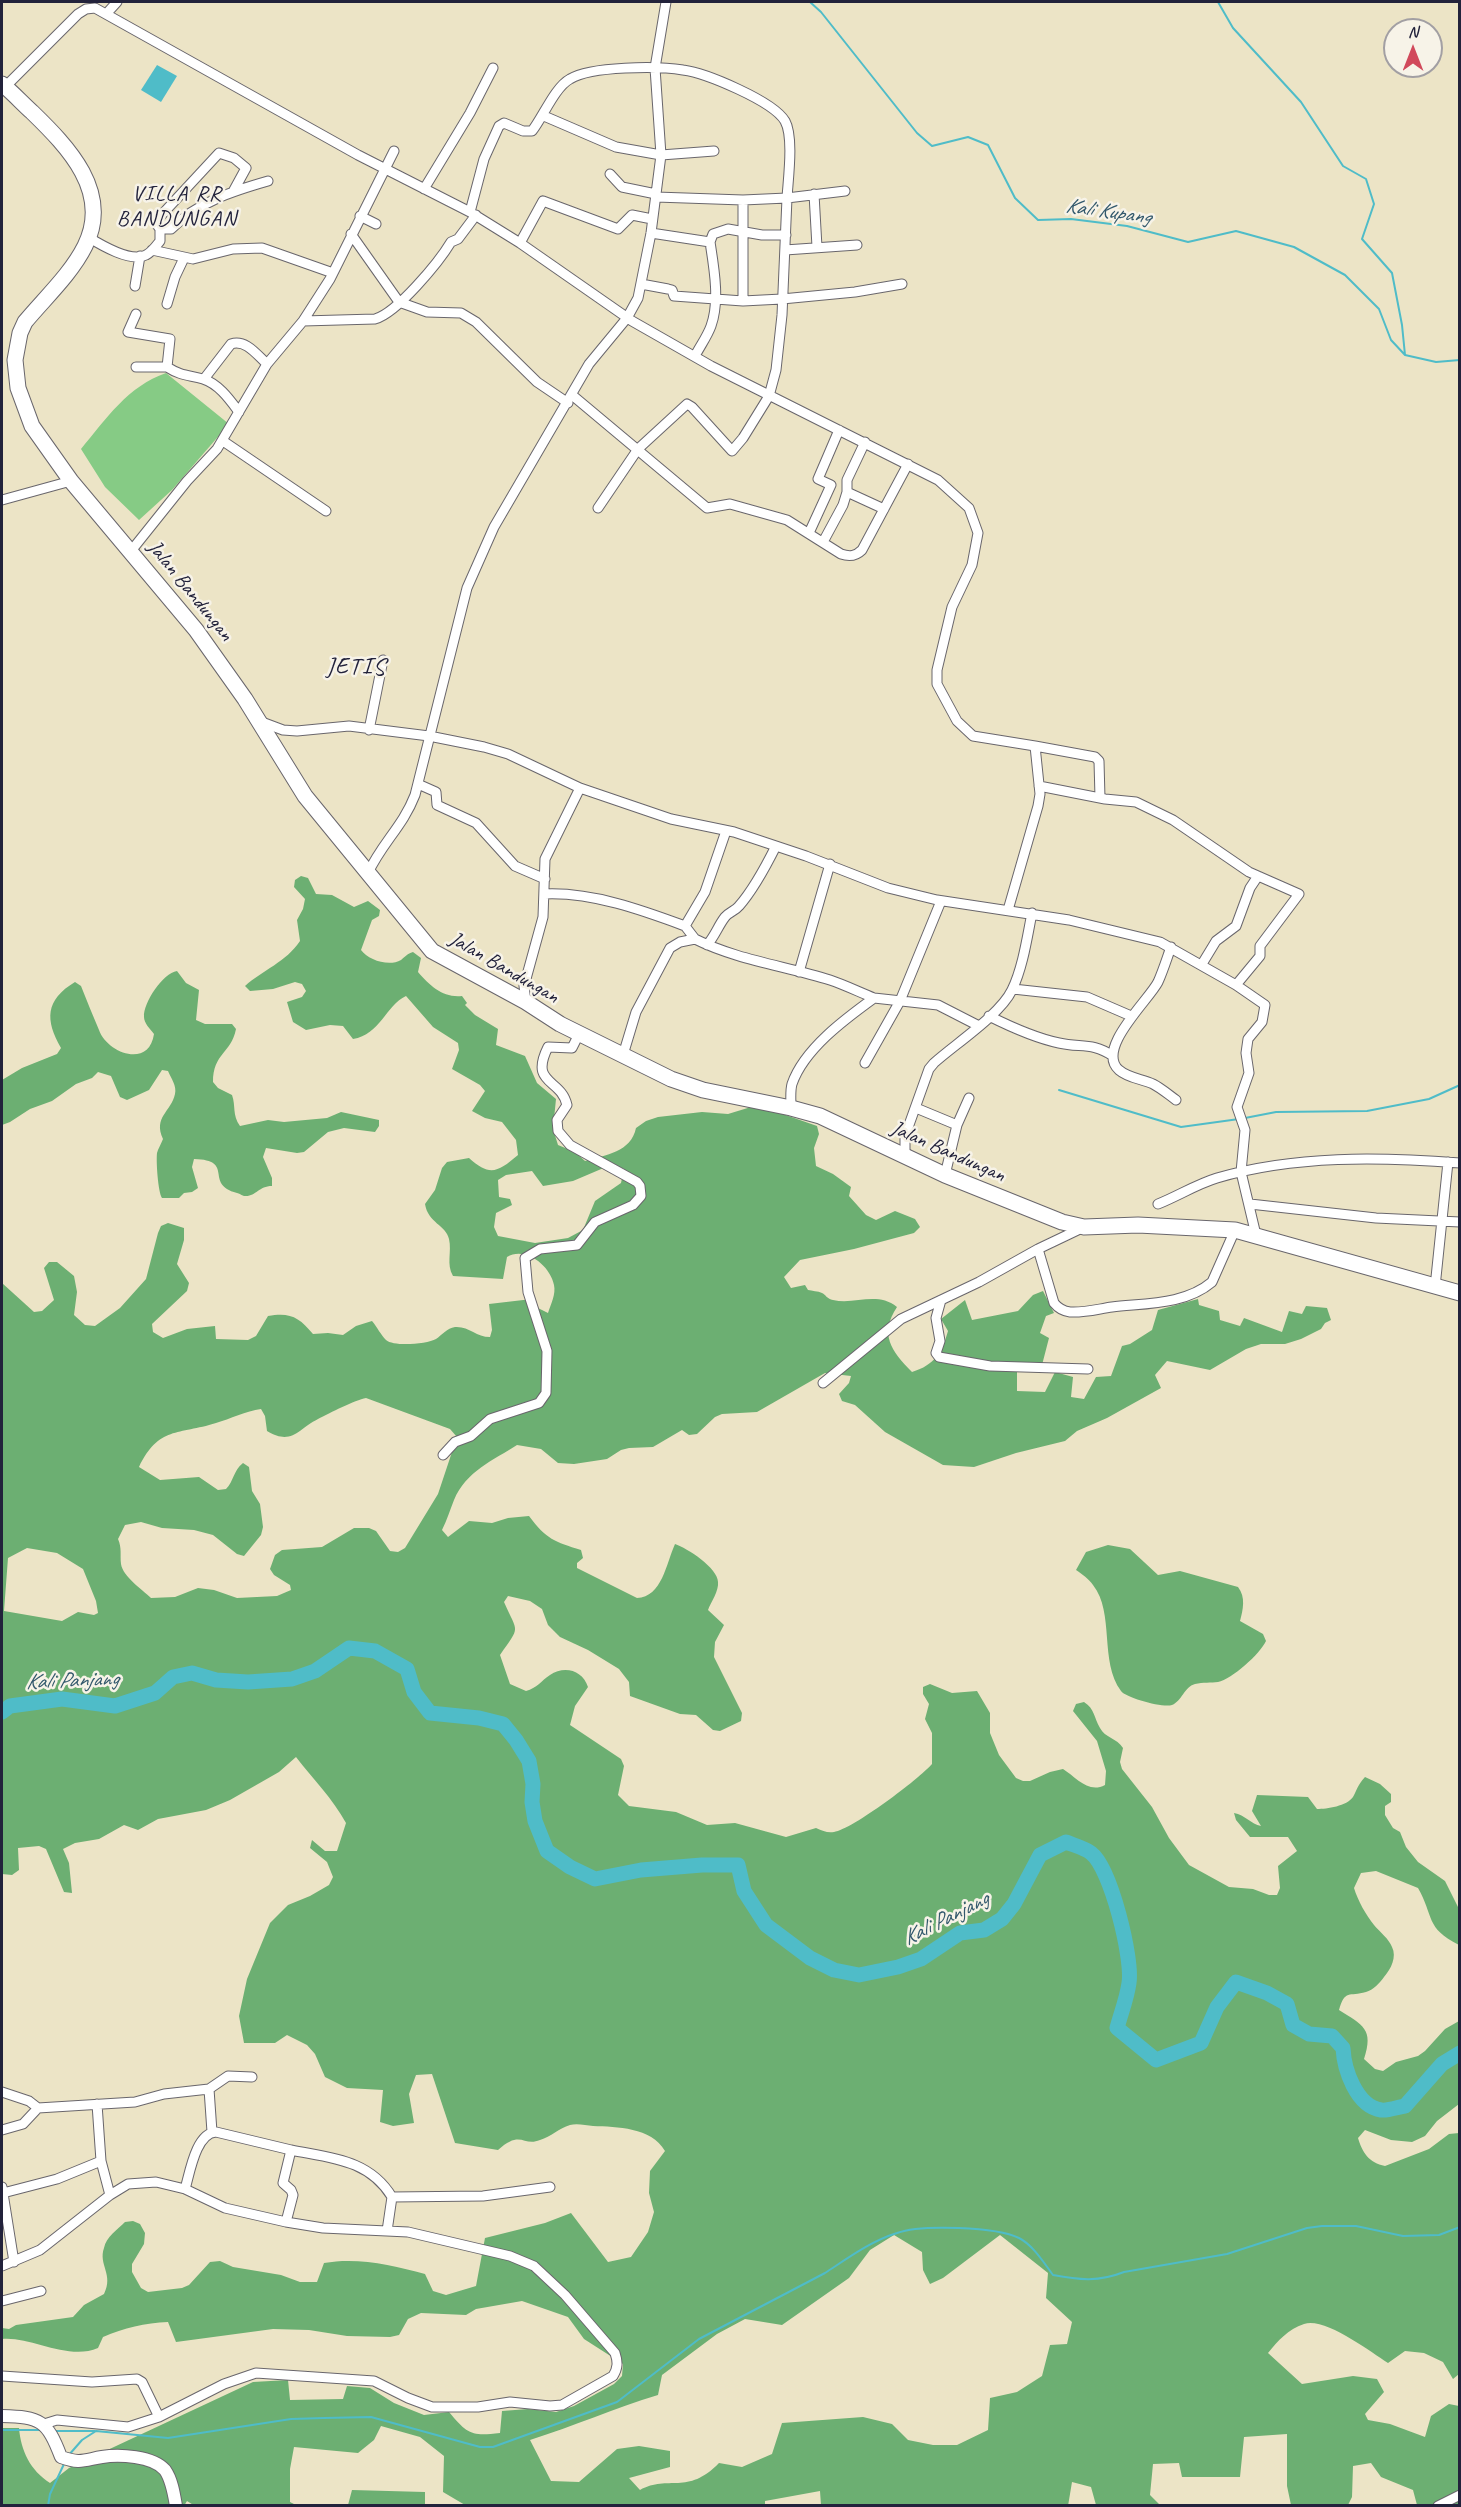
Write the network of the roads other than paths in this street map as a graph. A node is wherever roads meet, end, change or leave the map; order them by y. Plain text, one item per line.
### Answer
1 (117, 2) edge
2 (666, 2) edge
3 (107, 14) junction
4 (493, 68) dead end
5 (655, 68) junction
6 (3, 85) edge
7 (544, 116) junction
8 (394, 151) dead end
9 (714, 151) dead end
10 (661, 155) junction
11 (385, 169) junction
12 (610, 174) dead end
13 (268, 181) dead end
14 (424, 189) junction
15 (234, 190) junction
16 (845, 191) dead end
17 (814, 194) junction
18 (656, 195) junction
19 (787, 198) junction
20 (743, 200) junction
21 (473, 214) junction
22 (360, 216) junction
23 (652, 219) junction
24 (376, 224) dead end
25 (160, 229) junction
26 (742, 230) junction
27 (651, 233) junction
28 (351, 234) junction
29 (786, 235) junction
30 (88, 237) junction
31 (710, 242) junction
32 (520, 243) junction
33 (857, 245) dead end
34 (817, 247) junction
35 (152, 250) junction
36 (785, 250) junction
37 (140, 256) junction
38 (184, 258) junction
39 (333, 273) junction
40 (641, 284) junction
41 (902, 284) dead end
42 (135, 286) dead end
43 (715, 299) junction
44 (783, 299) junction
45 (743, 301) junction
46 (399, 302) junction
47 (167, 304) dead end
48 (136, 314) dead end
49 (627, 318) junction
50 (303, 321) junction
51 (695, 356) junction
52 (267, 364) junction
53 (167, 367) junction
54 (136, 368) dead end
55 (204, 380) junction
56 (769, 396) junction
57 (570, 399) junction
58 (239, 412) junction
59 (839, 430) junction
60 (223, 441) junction
61 (865, 442) junction
62 (638, 449) junction
63 (908, 464) junction
64 (847, 480) junction
65 (71, 481) junction
66 (831, 485) junction
67 (847, 492) junction
68 (2, 500) edge
69 (598, 508) dead end
70 (884, 509) junction
71 (326, 511) dead end
72 (809, 533) junction
73 (823, 542) junction
74 (131, 551) junction
75 (383, 660) dead end
76 (258, 720) junction
77 (369, 730) junction
78 (429, 736) junction
79 (1035, 746) junction
80 (418, 784) junction
81 (1039, 786) junction
82 (580, 788) junction
83 (1100, 798) junction
84 (726, 831) junction
85 (776, 846) junction
86 (830, 864) junction
87 (368, 873) junction
88 (1258, 876) junction
89 (545, 879) junction
90 (545, 894) junction
91 (941, 901) junction
92 (1008, 910) junction
93 (1032, 913) junction
94 (685, 926) junction
95 (695, 939) junction
96 (707, 945) junction
97 (1170, 947) junction
98 (1202, 964) junction
99 (799, 972) junction
100 (1236, 984) junction
101 (1013, 989) junction
102 (873, 998) junction
103 (900, 1001) junction
104 (526, 1002) junction
105 (989, 1016) junction
106 (1131, 1016) junction
107 (979, 1026) junction
108 (579, 1034) junction
109 (623, 1055) junction
110 (1113, 1056) junction
111 (865, 1063) dead end
112 (969, 1098) dead end
113 (1176, 1100) dead end
114 (791, 1108) junction
115 (916, 1108) junction
116 (957, 1125) junction
117 (905, 1156) junction
118 (1448, 1162) junction
119 (1460, 1163) edge
120 (1241, 1172) junction
121 (945, 1175) junction
122 (1158, 1204) dead end
123 (1250, 1204) junction
124 (1440, 1221) junction
125 (1460, 1222) edge
126 (1084, 1227) junction
127 (1235, 1230) junction
128 (1256, 1234) junction
129 (1038, 1249) junction
130 (1435, 1287) junction
131 (1460, 1293) edge
132 (941, 1300) junction
133 (1088, 1369) dead end
134 (823, 1383) dead end
135 (443, 1455) dead end
136 (252, 2077) dead end
137 (209, 2089) junction
138 (2, 2092) edge
139 (98, 2104) junction
140 (38, 2108) junction
141 (2, 2130) edge
142 (212, 2132) junction
143 (291, 2150) junction
144 (101, 2161) junction
145 (550, 2187) dead end
146 (185, 2189) junction
147 (2, 2190) edge
148 (110, 2195) junction
149 (392, 2197) junction
150 (286, 2223) junction
151 (387, 2231) junction
152 (14, 2262) junction
153 (2, 2266) edge
154 (41, 2291) dead end
155 (2, 2301) edge
156 (2, 2376) edge
157 (2, 2416) edge
158 (159, 2417) junction
159 (44, 2424) junction
160 (1460, 2495) edge
161 (176, 2505) edge
162 (1438, 2505) edge

1 - 3 street
2 - 5 street
3 - 6 street
3 - 11 street
4 - 14 street
5 - 7 street
5 - 10 street
5 - 19 street
6 - 30 main road, Jalan Bandungan
7 - 10 street
7 - 21 street
8 - 11 street
9 - 10 street
10 - 18 street
11 - 14 street
11 - 22 street
12 - 18 street
13 - 15 street
14 - 21 street
15 - 25 street
15 - 25 street
16 - 17 street
17 - 19 street
17 - 34 street
18 - 20 street
18 - 23 street
19 - 20 street
19 - 29 street
20 - 26 street
21 - 32 street
21 - 46 street
22 - 24 street
22 - 28 street
23 - 27 street
23 - 32 street
25 - 35 street
26 - 29 street
26 - 31 street
26 - 45 street
27 - 31 street
27 - 40 street
28 - 39 street
28 - 46 street
29 - 36 street
30 - 37 street
30 - 65 main road, Jalan Bandungan
31 - 43 street
32 - 49 street
33 - 34 street
34 - 36 street
35 - 37 street
35 - 38 street
36 - 44 street
37 - 42 street
38 - 39 street
38 - 47 street
39 - 50 street
40 - 43 street
40 - 49 street
41 - 44 street
43 - 45 street
43 - 51 street
44 - 45 street
44 - 56 street
46 - 50 street
46 - 57 street
48 - 53 street
49 - 51 street
49 - 57 street
50 - 52 street
51 - 56 street
52 - 55 street
52 - 58 street
53 - 54 street
53 - 55 street
55 - 58 street
56 - 59 street
56 - 62 street
57 - 62 street
57 - 78 street
58 - 60 street
59 - 61 street
59 - 66 street
60 - 71 street
60 - 74 street
61 - 63 street
61 - 64 street
62 - 69 street
62 - 72 street
63 - 70 street
63 - 79 street
64 - 66 street
64 - 67 street
65 - 68 street
65 - 74 main road, Jalan Bandungan
66 - 72 street
67 - 70 street
67 - 73 street
70 - 73 street
72 - 73 street
74 - 76 main road, Jalan Bandungan
75 - 77 street
76 - 77 street
76 - 87 main road, Jalan Bandungan
77 - 78 street
78 - 80 street
78 - 82 street
79 - 81 street
79 - 83 street
80 - 87 street
80 - 89 street
81 - 83 street
81 - 92 street
82 - 84 street
82 - 89 street
83 - 88 street
84 - 85 street
84 - 94 street
85 - 86 street
85 - 96 street
86 - 91 street
86 - 99 street
87 - 104 main road, Jalan Bandungan
88 - 98 street
88 - 100 street
89 - 90 street
90 - 94 street
90 - 104 street
91 - 92 street
91 - 103 street
92 - 93 street
93 - 97 street
93 - 101 street
94 - 95 street
95 - 96 street
95 - 109 street
96 - 99 street
97 - 98 street
97 - 106 street
98 - 100 street
99 - 102 street
100 - 120 street
101 - 105 street
101 - 106 street
102 - 103 street
102 - 114 street
103 - 107 street
103 - 111 street
104 - 108 main road, Jalan Bandungan
105 - 107 street
105 - 110 street
106 - 110 street
107 - 115 street
108 - 109 main road, Jalan Bandungan
108 - 135 street
109 - 114 main road, Jalan Bandungan
110 - 113 street
112 - 116 street
114 - 117 main road, Jalan Bandungan
115 - 116 street
115 - 117 street
116 - 121 street
117 - 121 main road, Jalan Bandungan
118 - 119 street
118 - 120 street
118 - 124 street
120 - 122 street
120 - 123 street
121 - 126 main road, Jalan Bandungan
123 - 124 street
123 - 128 street
124 - 125 street
124 - 130 street
126 - 127 main road, Jalan Bandungan
126 - 129 street
127 - 128 main road, Jalan Bandungan
127 - 129 street
128 - 130 main road, Jalan Bandungan
129 - 132 street
130 - 131 main road, Jalan Bandungan
132 - 133 street
132 - 134 street
136 - 137 street
137 - 139 street
137 - 142 street
138 - 140 street
139 - 140 street
139 - 144 street
140 - 141 street
142 - 143 street
142 - 146 street
143 - 149 street
143 - 150 street
144 - 147 street
144 - 148 street
145 - 149 street
146 - 148 street
146 - 150 street
147 - 152 street
148 - 152 street
149 - 151 street
150 - 151 street
151 - 158 street
152 - 153 street
154 - 155 street
156 - 158 street
157 - 159 street
158 - 159 street
159 - 161 street
160 - 162 street

